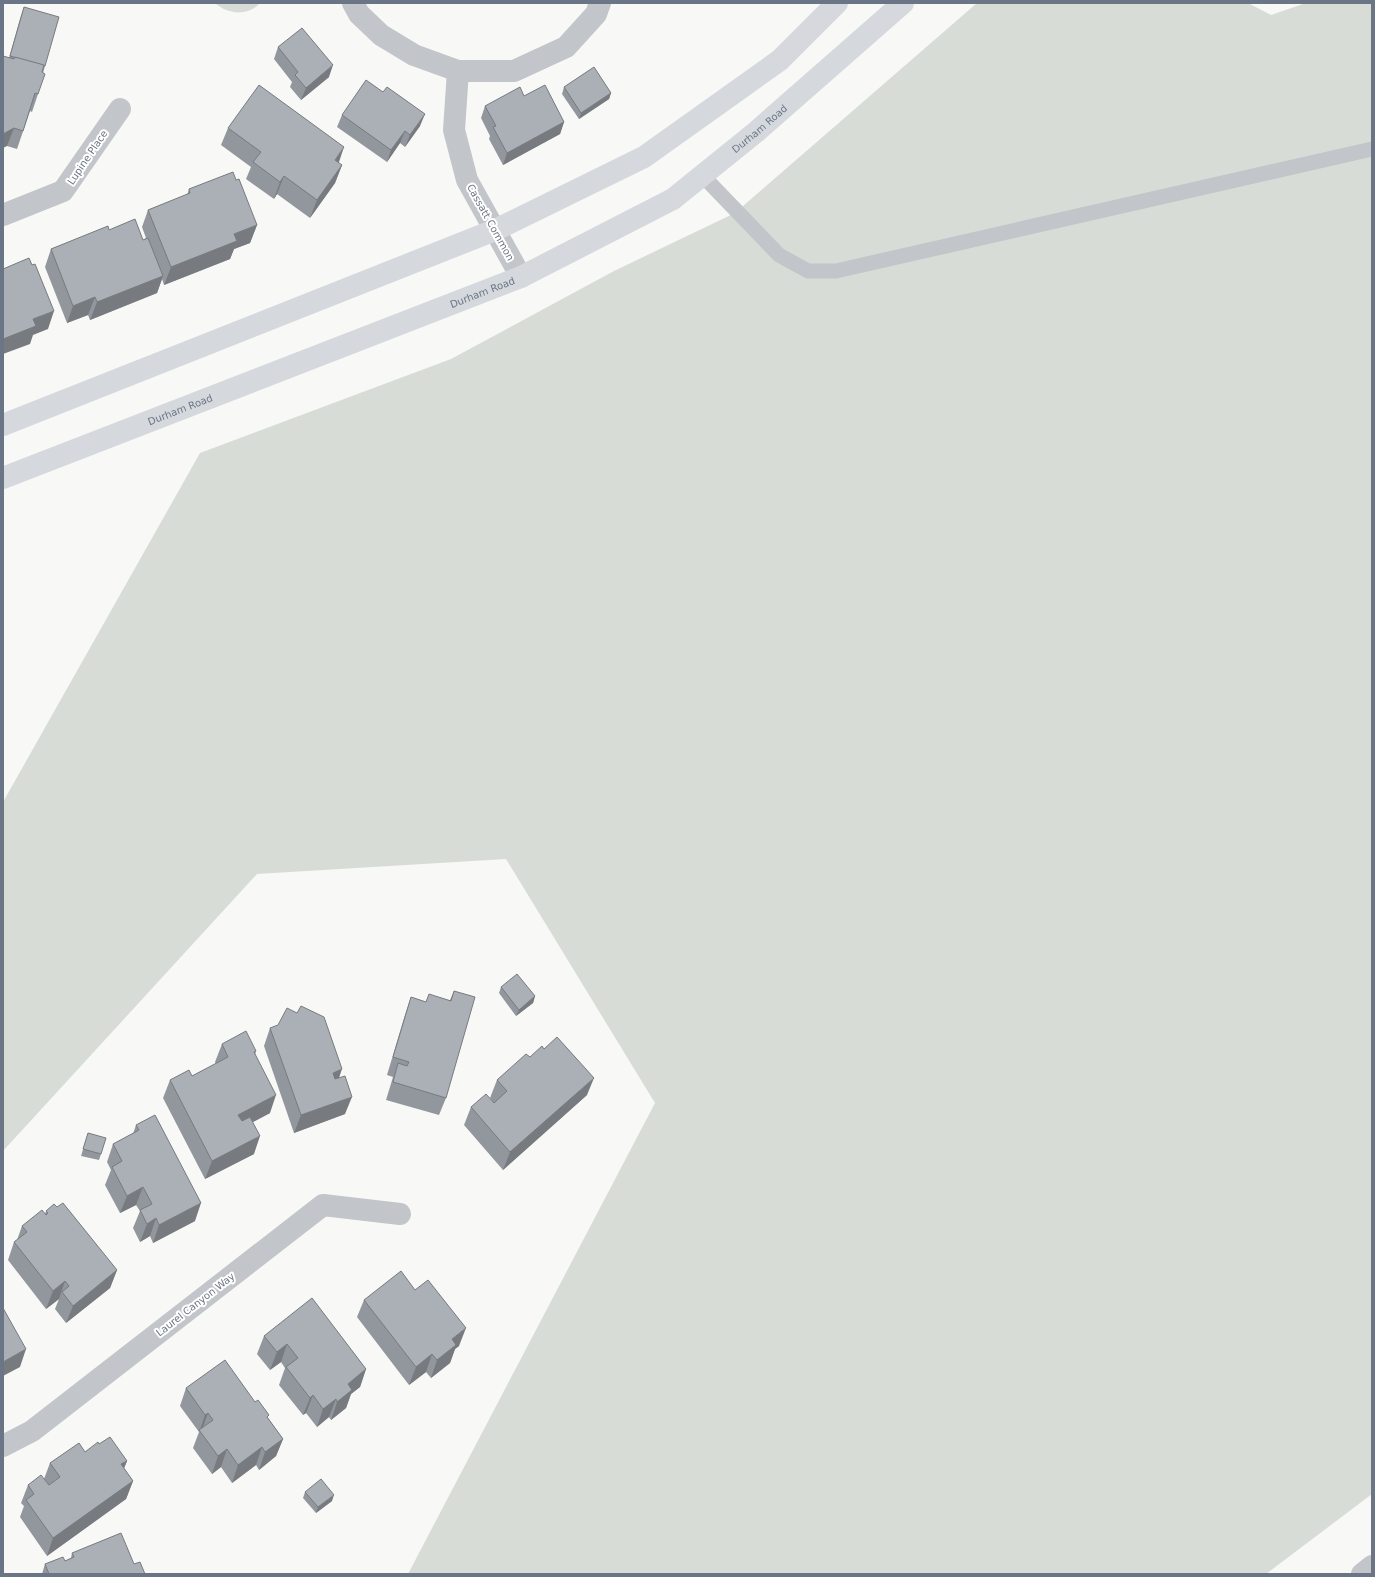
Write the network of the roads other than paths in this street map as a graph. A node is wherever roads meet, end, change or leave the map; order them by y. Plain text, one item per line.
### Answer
1 (353, 3) edge
2 (600, 3) edge
3 (836, 3) edge
4 (903, 3) edge
5 (458, 71) junction
6 (120, 109) dead end
7 (1372, 149) edge
8 (702, 175) junction
9 (3, 215) edge
10 (495, 230) junction
11 (521, 277) junction
12 (3, 425) edge
13 (3, 478) edge
14 (400, 1214) dead end
15 (3, 1446) edge
16 (1372, 1566) edge
17 (1362, 1574) edge

1 - 5 street
2 - 5 street
3 - 10 main road
4 - 8 main road, Durham Road
5 - 10 street, Cassatt Common
6 - 9 street, Lupine Place
7 - 8 lane
8 - 11 main road, Durham Road
10 - 11 street, Cassatt Common
10 - 12 main road
11 - 13 main road, Durham Road
14 - 15 street, Laurel Canyon Way
16 - 17 street

